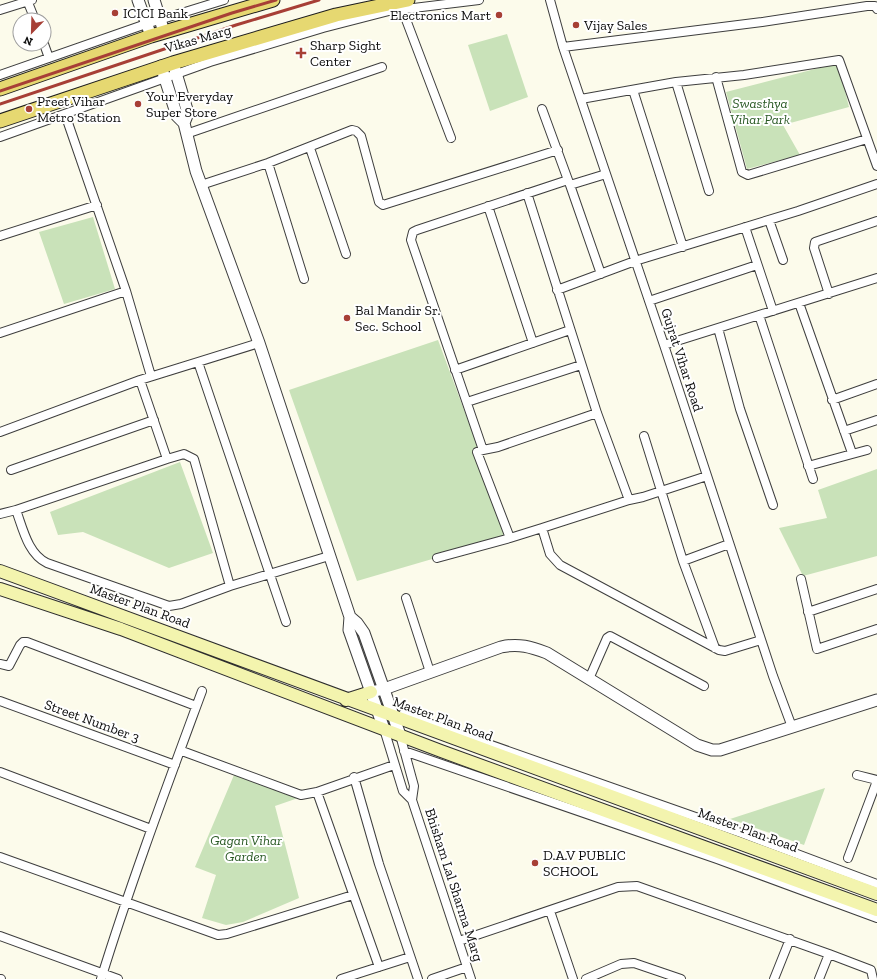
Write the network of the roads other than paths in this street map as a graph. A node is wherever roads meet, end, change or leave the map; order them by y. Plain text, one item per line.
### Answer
1 (29, 0) edge
2 (138, 0) edge
3 (154, 0) edge
4 (224, 0) edge
5 (273, 0) edge
6 (480, 0) edge
7 (550, 0) edge
8 (405, 5) edge
9 (877, 9) edge
10 (0, 10) edge
11 (33, 12) edge
12 (162, 26) junction
13 (148, 30) junction
14 (563, 47) junction
15 (47, 52) edge
16 (49, 58) junction
17 (382, 67) dead end
18 (170, 68) junction
19 (0, 74) edge
20 (716, 77) junction
21 (166, 79) junction
22 (676, 82) junction
23 (0, 89) edge
24 (633, 90) junction
25 (581, 99) junction
26 (542, 109) dead end
27 (66, 117) dead end
28 (0, 121) edge
29 (185, 128) junction
30 (0, 136) edge
31 (451, 138) dead end
32 (867, 139) junction
33 (310, 148) junction
34 (558, 150) junction
35 (268, 163) junction
36 (877, 166) edge
37 (606, 174) junction
38 (569, 182) junction
39 (877, 184) edge
40 (201, 185) junction
41 (709, 191) dead end
42 (527, 193) junction
43 (97, 205) junction
44 (488, 206) junction
45 (769, 220) junction
46 (877, 221) edge
47 (745, 227) junction
48 (0, 236) edge
49 (683, 247) junction
50 (346, 254) dead end
51 (783, 260) dead end
52 (635, 261) junction
53 (757, 265) junction
54 (601, 274) junction
55 (877, 278) edge
56 (304, 279) dead end
57 (557, 290) junction
58 (126, 291) junction
59 (829, 294) junction
60 (649, 301) junction
61 (799, 303) junction
62 (773, 311) junction
63 (759, 315) junction
64 (718, 328) junction
65 (570, 330) junction
66 (0, 332) edge
67 (259, 343) junction
68 (533, 343) junction
69 (664, 345) junction
70 (198, 362) junction
71 (581, 365) junction
72 (455, 370) junction
73 (152, 376) junction
74 (140, 380) junction
75 (877, 384) edge
76 (832, 400) junction
77 (467, 402) junction
78 (597, 413) junction
79 (154, 420) junction
80 (877, 420) edge
81 (0, 432) edge
82 (844, 432) junction
83 (644, 436) dead end
84 (483, 450) junction
85 (867, 450) dead end
86 (852, 454) junction
87 (167, 459) junction
88 (808, 466) junction
89 (11, 470) dead end
90 (707, 476) junction
91 (813, 479) dead end
92 (660, 492) junction
93 (629, 500) junction
94 (774, 505) dead end
95 (16, 510) junction
96 (0, 514) edge
97 (542, 528) junction
98 (510, 538) junction
99 (729, 544) junction
100 (329, 556) junction
101 (437, 558) dead end
102 (683, 561) junction
103 (0, 571) edge
104 (270, 574) junction
105 (801, 579) dead end
106 (230, 586) junction
107 (877, 588) edge
108 (0, 589) edge
109 (406, 598) dead end
110 (808, 612) junction
111 (350, 617) junction
112 (286, 622) dead end
113 (877, 629) edge
114 (761, 640) junction
115 (715, 648) junction
116 (0, 664) edge
117 (430, 672) junction
118 (589, 679) junction
119 (704, 686) dead end
120 (384, 689) junction
121 (202, 691) dead end
122 (371, 692) junction
123 (0, 700) edge
124 (346, 700) junction
125 (877, 700) edge
126 (196, 706) junction
127 (376, 711) junction
128 (393, 714) junction
129 (792, 727) junction
130 (384, 729) junction
131 (400, 735) junction
132 (404, 750) junction
133 (182, 751) junction
134 (175, 765) junction
135 (394, 765) junction
136 (0, 772) edge
137 (857, 775) dead end
138 (354, 777) junction
139 (877, 780) edge
140 (317, 792) junction
141 (412, 800) junction
142 (151, 829) junction
143 (0, 857) edge
144 (848, 858) dead end
145 (877, 884) edge
146 (877, 894) edge
147 (353, 895) junction
148 (126, 902) junction
149 (550, 910) junction
150 (877, 910) edge
151 (877, 918) edge
152 (0, 936) edge
153 (790, 939) junction
154 (459, 941) junction
155 (829, 954) junction
156 (410, 957) junction
157 (379, 967) junction
158 (467, 967) junction
159 (102, 976) edge
160 (118, 979) edge
161 (341, 979) edge
162 (418, 979) edge
163 (432, 979) edge
164 (471, 979) edge
165 (573, 979) edge
166 (586, 979) edge
167 (682, 979) edge
168 (774, 979) edge
169 (819, 979) edge
170 (873, 979) edge

1 - 10 street
1 - 11 street
2 - 13 street
3 - 12 street
4 - 12 street
5 - 12 main road, Vikas Marg
6 - 8 street
7 - 14 street, Gujrat Vihar Road
8 - 18 main road, Vikas Marg
8 - 31 street
9 - 14 street
12 - 13 main road, Vikas Marg
13 - 16 street
13 - 23 main road, Vikas Marg
14 - 25 street, Gujrat Vihar Road
15 - 16 street
16 - 19 street
17 - 29 street
18 - 21 street
18 - 28 main road, Vikas Marg
18 - 29 street
20 - 22 street
20 - 32 street
20 - 32 street
21 - 29 street
21 - 30 street
22 - 24 street
22 - 41 street
24 - 25 street
24 - 49 street
25 - 37 street, Gujrat Vihar Road
26 - 34 street
27 - 43 street
29 - 40 street
32 - 36 street
33 - 34 street
33 - 35 street
33 - 50 street
34 - 38 street
35 - 40 street
35 - 56 street
37 - 38 street
37 - 52 street, Gujrat Vihar Road
38 - 42 street
38 - 54 street
39 - 45 street
40 - 67 street
42 - 44 street
42 - 57 street
43 - 48 street
43 - 58 street
44 - 68 street
44 - 72 street
45 - 47 street
45 - 51 street
46 - 59 street
47 - 49 street
47 - 53 street
49 - 52 street
52 - 54 street
52 - 60 street, Gujrat Vihar Road
53 - 60 street
53 - 62 street
54 - 57 street
55 - 59 street
57 - 65 street
58 - 66 street
58 - 73 street
59 - 61 street
60 - 69 street, Gujrat Vihar Road
61 - 62 street
61 - 76 street
62 - 63 street
63 - 64 street
63 - 88 street
64 - 69 street
64 - 94 street
65 - 68 street
65 - 71 street
67 - 70 street
67 - 100 street
68 - 72 street
69 - 90 street, Gujrat Vihar Road
70 - 73 street
70 - 104 street
71 - 77 street
71 - 78 street
72 - 77 street
73 - 74 street
74 - 79 street
74 - 81 street
75 - 76 street
76 - 82 street
77 - 84 street
78 - 84 street
78 - 93 street
79 - 87 street
79 - 89 street
80 - 82 street
82 - 86 street
83 - 92 street
84 - 98 street
85 - 86 street
86 - 88 street
87 - 95 street
87 - 106 street
88 - 91 street
90 - 92 street
90 - 99 street, Gujrat Vihar Road
92 - 93 street
92 - 102 street
93 - 97 street
95 - 96 street
95 - 106 street
97 - 98 street
97 - 115 street
98 - 101 street
99 - 102 street
99 - 114 street, Gujrat Vihar Road
100 - 104 street
100 - 111 street
102 - 115 street
103 - 124 main road, Master Plan Road
104 - 106 street
104 - 112 street
105 - 110 street
107 - 110 street
108 - 130 main road, Master Plan Road
109 - 117 street
110 - 113 street
111 - 120 street
111 - 122 street
114 - 115 street
114 - 129 street, Gujrat Vihar Road
116 - 126 street
117 - 118 street
117 - 120 street
118 - 119 street
118 - 129 street
120 - 122 street
120 - 128 street
121 - 126 street
122 - 124 main road
122 - 127 street
123 - 134 street, Street Number 3
124 - 127 main road, Master Plan Road
125 - 129 street
126 - 133 street
127 - 128 main road, Master Plan Road
127 - 130 street
128 - 131 street
128 - 145 street
128 - 146 main road, Master Plan Road
130 - 131 main road, Master Plan Road
130 - 135 street, Bhisham Lal Sharma Marg
131 - 132 street, Bhisham Lal Sharma Marg
131 - 150 main road, Master Plan Road
132 - 141 street, Bhisham Lal Sharma Marg
132 - 151 street
133 - 134 street
133 - 140 street
134 - 142 street
135 - 138 street
135 - 141 street, Bhisham Lal Sharma Marg
136 - 142 street
137 - 139 street
138 - 140 street
138 - 156 street
139 - 144 street
140 - 147 street
141 - 154 street, Bhisham Lal Sharma Marg
142 - 148 street
143 - 148 street
147 - 148 street
147 - 157 street
148 - 159 street
149 - 153 street
149 - 154 street
149 - 165 street
152 - 159 street
153 - 155 street
153 - 168 street
154 - 158 street, Bhisham Lal Sharma Marg
155 - 169 street
155 - 170 street
156 - 157 street
156 - 162 street
157 - 161 street
158 - 163 street
158 - 164 street, Bhisham Lal Sharma Marg
159 - 160 street
166 - 167 street

